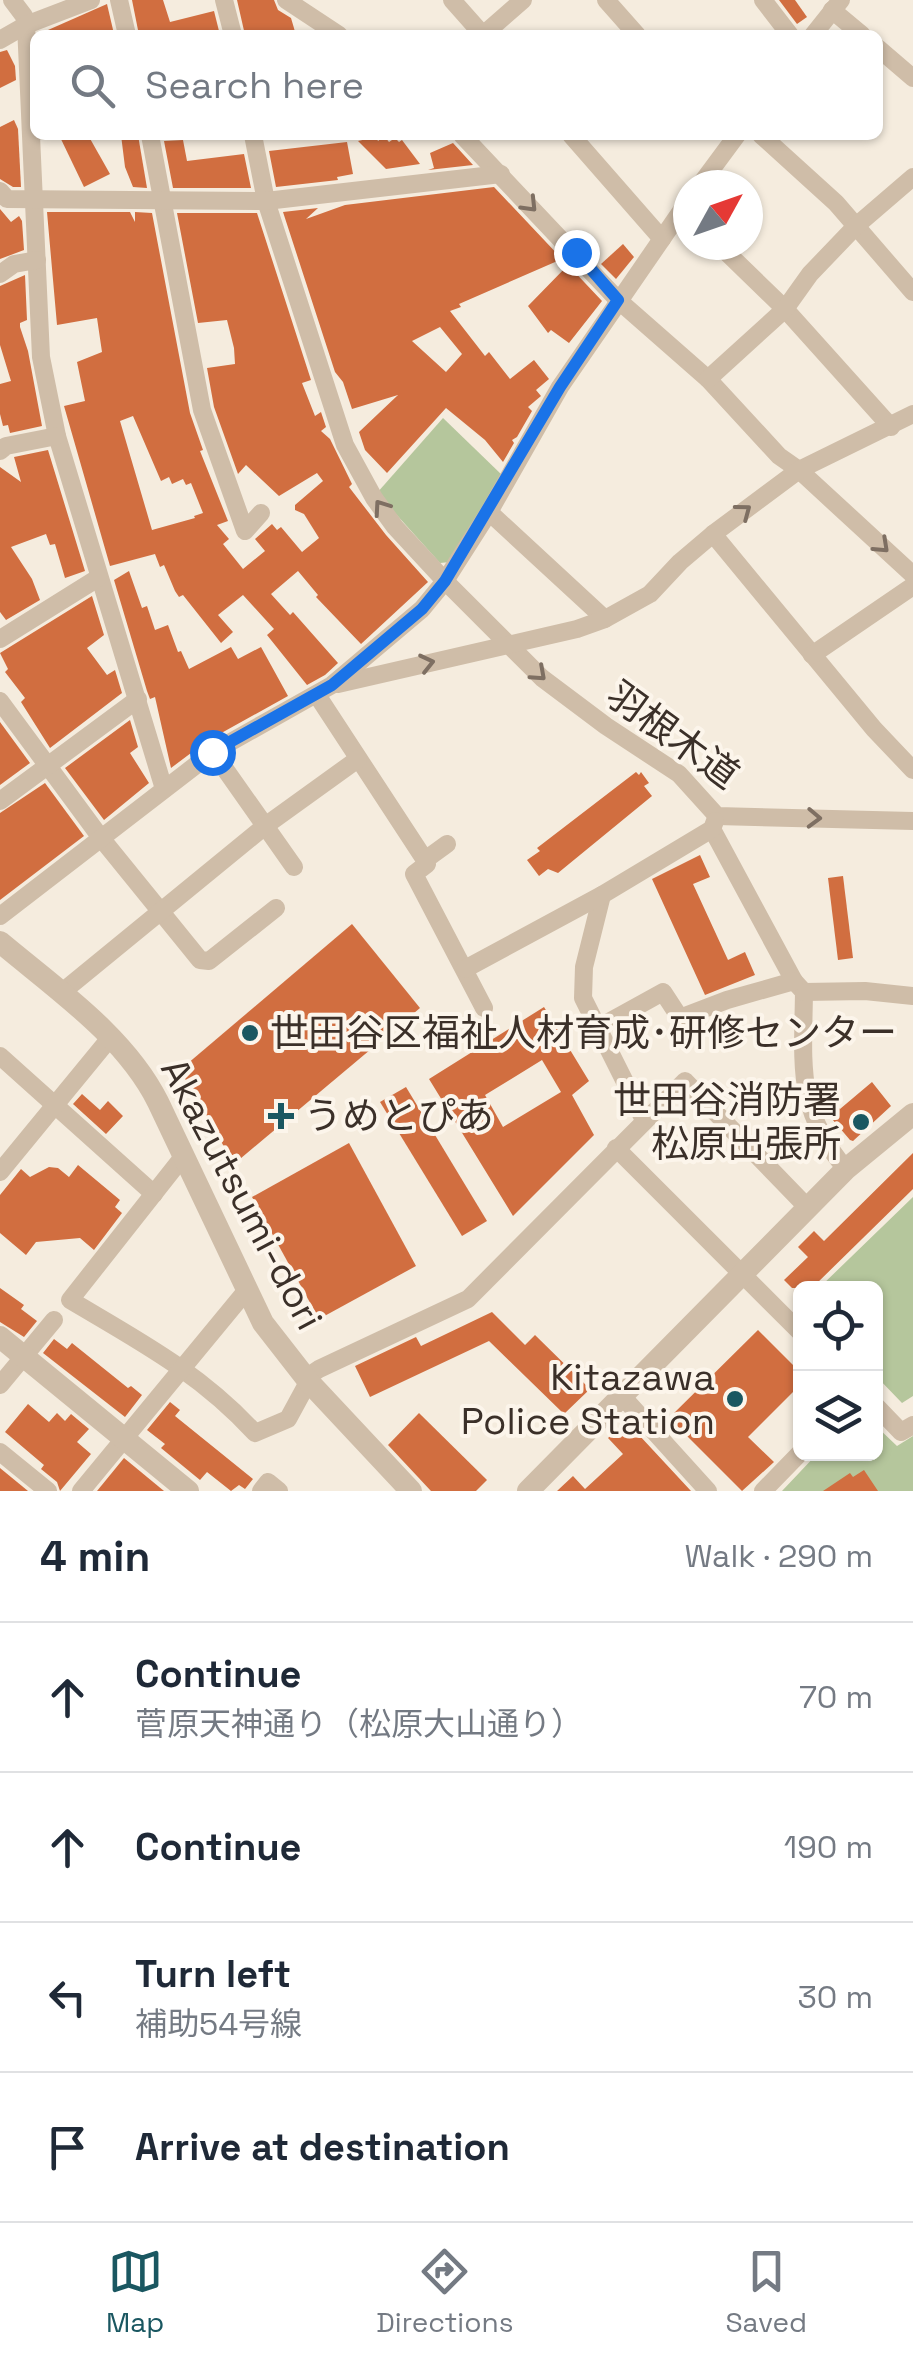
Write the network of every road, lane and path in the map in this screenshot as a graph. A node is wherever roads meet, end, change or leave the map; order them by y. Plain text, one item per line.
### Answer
1 (12, 0) edge
2 (91, 0) edge
3 (119, 0) edge
4 (224, 0) edge
5 (286, 0) edge
6 (452, 0) edge
7 (522, 0) edge
8 (606, 0) edge
9 (762, 0) edge
10 (837, 5) edge
11 (26, 26) junction
12 (126, 30) edge
13 (233, 30) edge
14 (331, 30) edge
15 (479, 30) edge
16 (489, 30) edge
17 (633, 30) edge
18 (786, 30) edge
19 (817, 30) edge
20 (858, 30) edge
21 (0, 40) edge
22 (883, 52) edge
23 (913, 78) edge
24 (30, 112) edge
25 (31, 140) edge
26 (151, 140) edge
27 (254, 140) edge
28 (467, 140) edge
29 (575, 140) edge
30 (730, 140) edge
31 (766, 140) edge
32 (710, 170) edge
33 (501, 174) junction
34 (913, 177) edge
35 (0, 191) edge
36 (34, 199) junction
37 (266, 201) junction
38 (165, 202) junction
39 (673, 224) edge
40 (856, 226) junction
41 (662, 238) junction
42 (37, 260) junction
43 (734, 260) edge
44 (0, 274) edge
45 (913, 292) edge
46 (618, 300) junction
47 (785, 309) junction
48 (708, 379) junction
49 (905, 424) edge
50 (56, 436) junction
51 (2, 445) edge
52 (798, 470) junction
53 (489, 512) junction
54 (261, 513) dead end
55 (713, 534) junction
56 (913, 575) edge
57 (98, 578) junction
58 (445, 581) junction
59 (913, 586) edge
60 (606, 619) junction
61 (0, 640) edge
62 (507, 644) junction
63 (812, 655) junction
64 (325, 690) junction
65 (138, 699) junction
66 (0, 700) edge
67 (212, 752) junction
68 (358, 759) junction
69 (48, 766) junction
70 (913, 770) edge
71 (164, 789) junction
72 (0, 801) edge
73 (913, 821) edge
74 (715, 822) junction
75 (265, 826) junction
76 (102, 838) junction
77 (447, 844) dead end
78 (425, 860) junction
79 (294, 867) dead end
80 (602, 895) junction
81 (276, 908) dead end
82 (161, 910) junction
83 (0, 916) edge
84 (0, 942) edge
85 (465, 969) junction
86 (799, 986) junction
87 (61, 992) junction
88 (913, 996) edge
89 (484, 1008) dead end
90 (598, 1028) junction
91 (110, 1038) junction
92 (0, 1056) edge
93 (54, 1106) junction
94 (913, 1114) edge
95 (644, 1120) junction
96 (616, 1148) junction
97 (182, 1158) junction
98 (846, 1169) junction
99 (0, 1172) edge
100 (154, 1194) junction
101 (808, 1208) junction
102 (743, 1274) junction
103 (246, 1291) junction
104 (54, 1320) dead end
105 (793, 1325) edge
106 (0, 1336) edge
107 (24, 1356) junction
108 (184, 1367) junction
109 (309, 1382) junction
110 (0, 1385) edge
111 (622, 1396) junction
112 (883, 1413) edge
113 (913, 1424) edge
114 (124, 1438) junction
115 (0, 1452) edge
116 (793, 1460) edge
117 (540, 1487) edge
118 (48, 1491) edge
119 (81, 1491) edge
120 (188, 1491) edge
121 (261, 1491) edge
122 (279, 1491) edge
123 (411, 1491) edge
124 (708, 1491) edge
125 (763, 1491) edge

1 - 11 street
2 - 11 street
3 - 12 street
4 - 13 street
5 - 14 street
6 - 15 street
7 - 16 street
8 - 17 street
9 - 18 street
10 - 19 street
10 - 20 street
11 - 21 street
11 - 24 street
22 - 23 street
25 - 36 street
26 - 38 street
27 - 37 street, 羽根木道
28 - 33 street
29 - 41 street
30 - 32 street
31 - 40 street
33 - 37 street
33 -> 46 street
34 - 40 street
35 - 36 street
36 - 38 street
36 - 42 street
37 - 38 street
58 -> 37 street, 羽根木道
38 - 54 street
39 - 41 street
40 - 45 street
40 - 47 street
41 - 46 street
42 - 44 street
42 - 50 street
43 - 47 street
46 - 48 street
46 - 53 street
47 - 48 street
47 - 49 street
48 - 52 street
49 - 52 street
50 - 51 street
50 - 57 street
55 -> 52 street
52 -> 56 street
53 - 58 street
53 - 60 street
55 - 60 street
55 - 63 street
57 - 61 street
57 - 65 street
58 - 62 street, 羽根木道
58 - 64 street
59 - 63 street
60 - 62 street
64 -> 62 street
62 -> 74 street, 羽根木道
63 - 70 street
64 - 67 street
64 - 68 street
65 - 69 street
65 - 71 street
66 - 69 street
67 - 71 street
67 - 75 street
68 - 75 street
68 - 78 street
69 - 72 street
69 - 76 street
71 - 76 street
74 -> 73 street, 羽根木道
74 - 80 street
74 - 86 street
75 - 79 street
75 - 82 street
76 - 82 street
76 - 83 street
77 - 78 street
78 - 85 street
80 - 85 street
80 - 90 street
81 - 82 street
82 - 87 street
84 - 87 street, Akazutsumi-dori
85 - 89 street
86 - 88 street
86 - 90 street
86 - 98 street
87 - 91 street, Akazutsumi-dori
90 - 95 street
91 - 93 street
91 - 97 street, Akazutsumi-dori
92 - 93 street
93 - 99 street
93 - 100 street
94 - 98 street
95 - 96 street
95 - 101 street
96 - 102 street
96 - 109 street
97 - 100 street
97 - 103 street, Akazutsumi-dori
98 - 101 street
100 - 108 street
101 - 102 street
102 - 105 street
102 - 111 street
103 - 108 street
103 - 109 street, Akazutsumi-dori
104 - 107 street
106 - 107 street
107 - 110 street
107 - 114 street
108 - 109 street
108 - 114 street
109 - 123 street, Akazutsumi-dori
111 - 117 street
111 - 124 street
112 - 113 street
114 - 119 street
114 - 120 street
115 - 118 street
116 - 125 street
121 - 122 street

